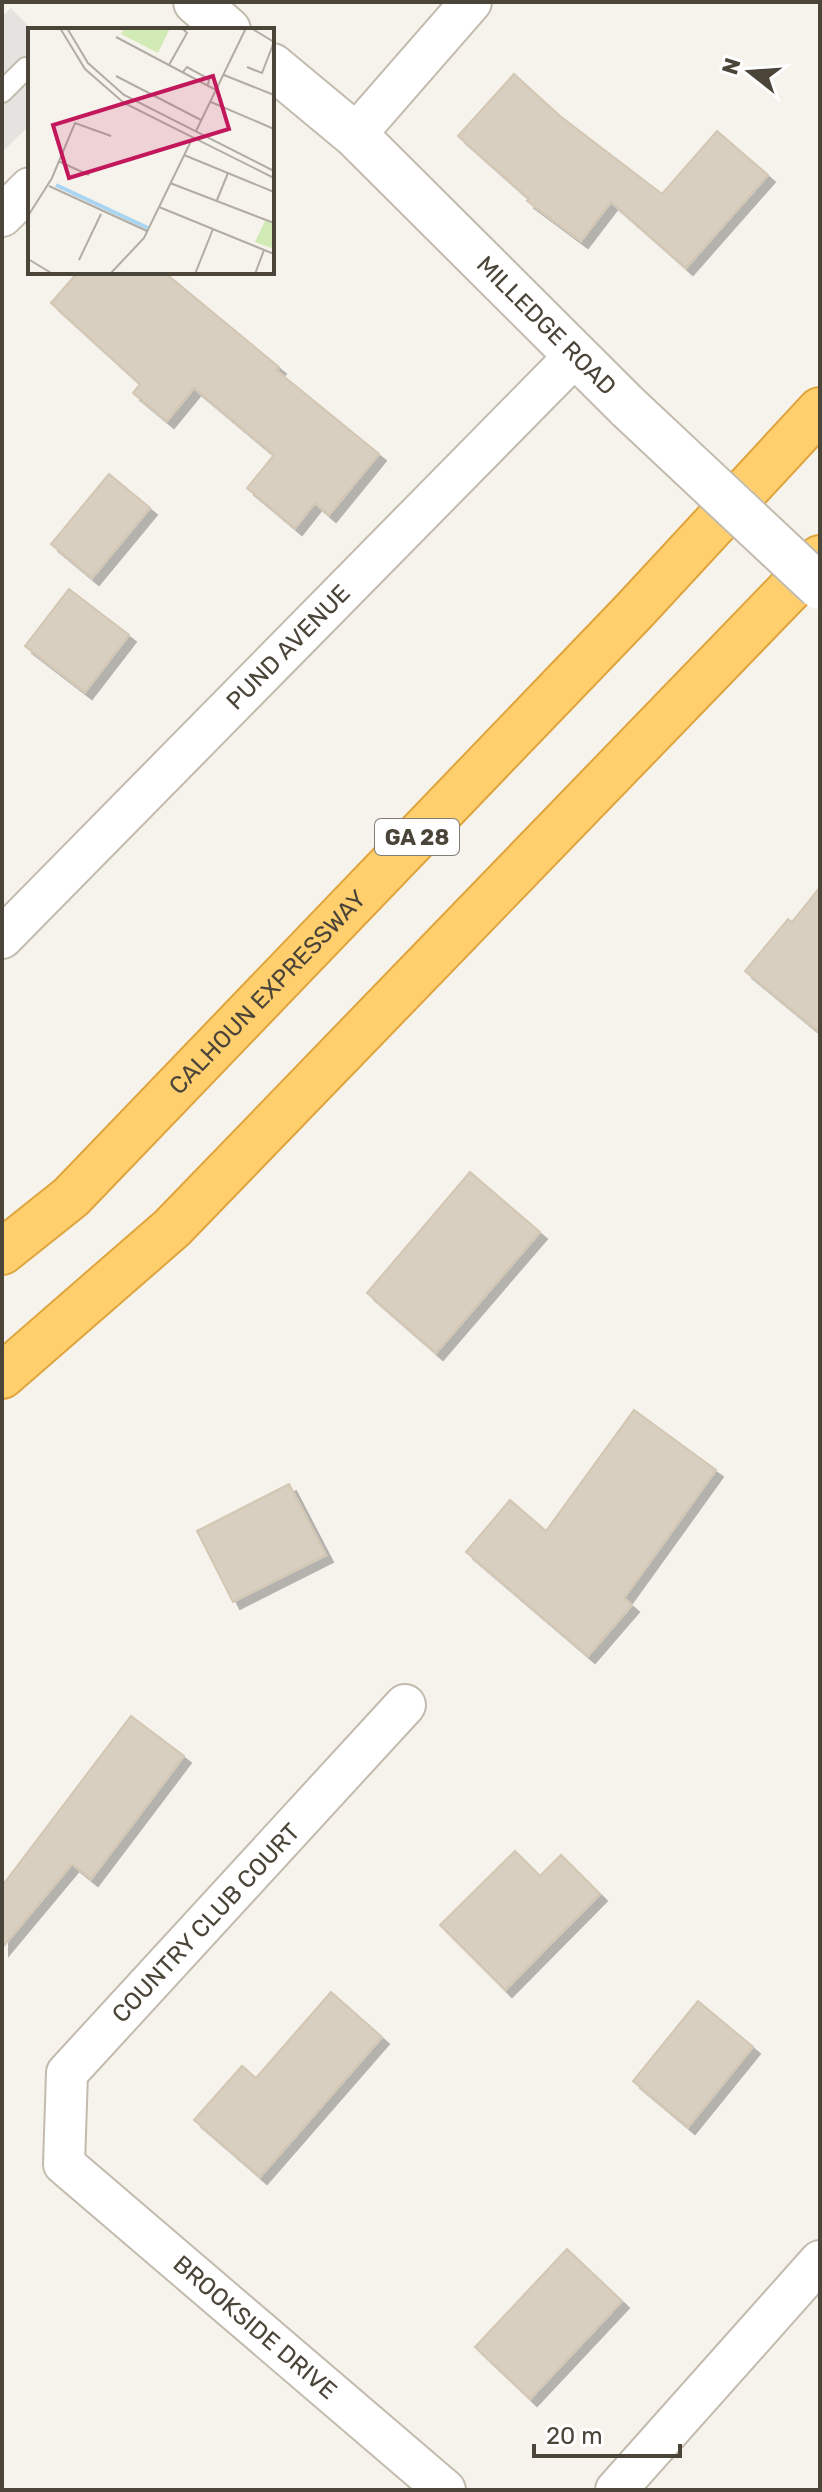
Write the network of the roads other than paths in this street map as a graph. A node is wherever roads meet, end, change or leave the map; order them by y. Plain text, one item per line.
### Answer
1 (471, 2) edge
2 (274, 68) edge
3 (28, 70) edge
4 (2, 92) edge
5 (355, 135) junction
6 (28, 190) edge
7 (2, 216) edge
8 (575, 356) junction
9 (820, 410) edge
10 (820, 558) edge
11 (820, 587) edge
12 (2, 938) edge
13 (2, 1252) edge
14 (2, 1376) edge
15 (405, 1705) dead end
16 (64, 2164) joint
17 (820, 2261) edge
18 (445, 2490) edge
19 (616, 2490) edge

1 - 5 street
2 - 5 street, MILLEDGE ROAD
3 - 4 lane
5 - 8 street, MILLEDGE ROAD
6 - 7 street
8 - 11 street, MILLEDGE ROAD, bridge
8 - 12 street, PUND AVENUE
9 - 13 highway, CALHOUN EXPRESSWAY / GA 28
10 - 14 highway
15 - 16 street, COUNTRY CLUB COURT
16 - 18 street, BROOKSIDE DRIVE
17 - 19 street

